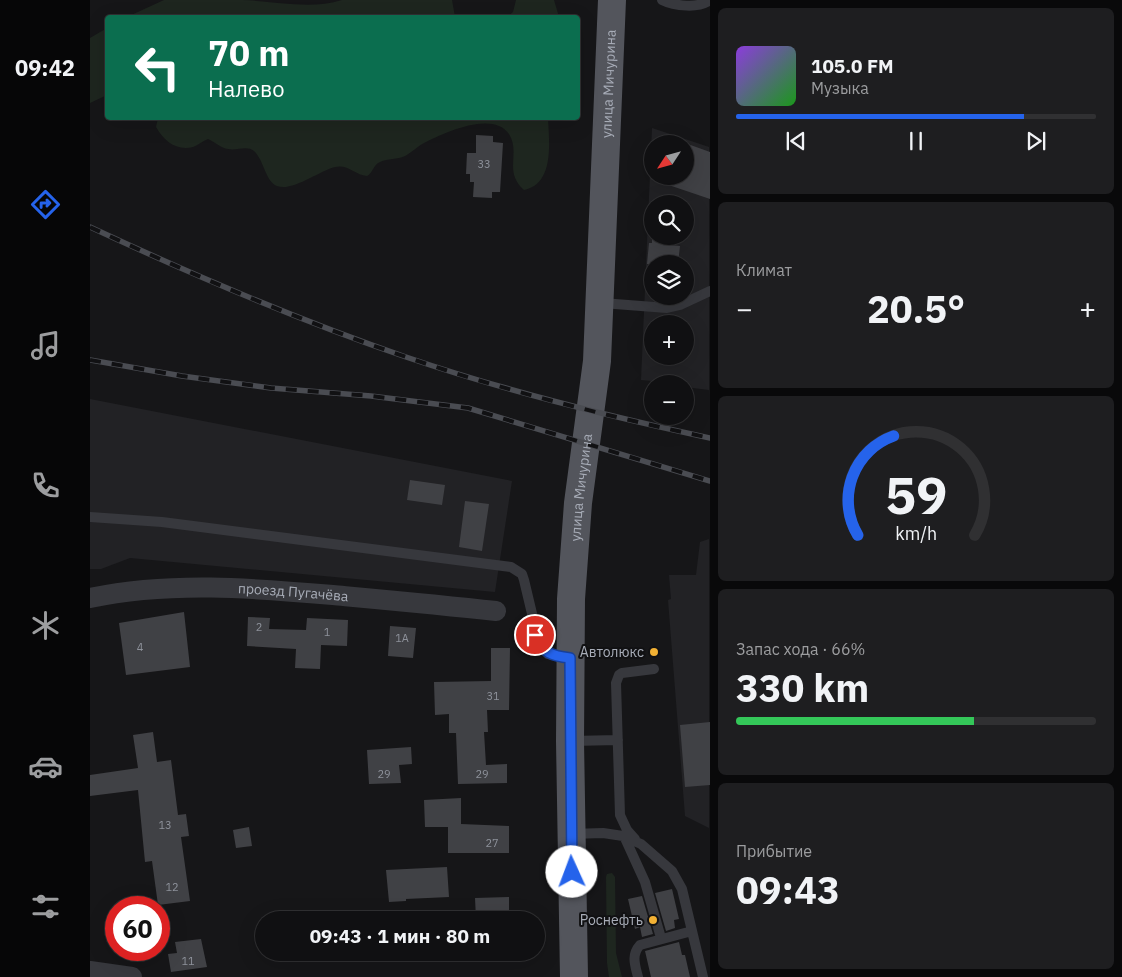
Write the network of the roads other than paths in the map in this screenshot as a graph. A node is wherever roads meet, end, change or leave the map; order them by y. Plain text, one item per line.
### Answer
1 (612, 0) edge
2 (662, 0) edge
3 (710, 0) edge
4 (710, 291) edge
5 (599, 303) junction
6 (90, 517) edge
7 (90, 598) edge
8 (496, 610) dead end
9 (570, 658) junction
10 (654, 669) dead end
11 (618, 740) junction
12 (570, 741) junction
13 (620, 815) junction
14 (603, 833) junction
15 (571, 834) junction
16 (623, 836) junction
17 (641, 844) junction
18 (573, 910) junction
19 (692, 931) junction
20 (661, 938) junction
21 (90, 971) edge
22 (132, 977) edge
23 (574, 977) edge
24 (592, 977) edge
25 (638, 977) edge
26 (703, 977) edge

1 - 5 main road, улица Мичурина
2 - 3 lane
4 - 5 lane
5 - 9 main road, улица Мичурина
6 - 9 lane
7 - 8 street, проезд Пугачёва
9 - 12 main road, улица Мичурина
10 - 11 lane
11 - 12 lane
11 - 13 lane
12 - 15 main road, улица Мичурина
13 - 14 lane
13 - 17 lane
14 - 15 lane
14 - 16 lane
15 - 18 main road, улица Мичурина
16 - 17 lane
16 - 20 lane
17 - 19 lane
18 - 23 main road, улица Мичурина
18 - 24 main road
19 - 20 lane
19 - 26 lane
20 - 25 lane
21 - 22 street

